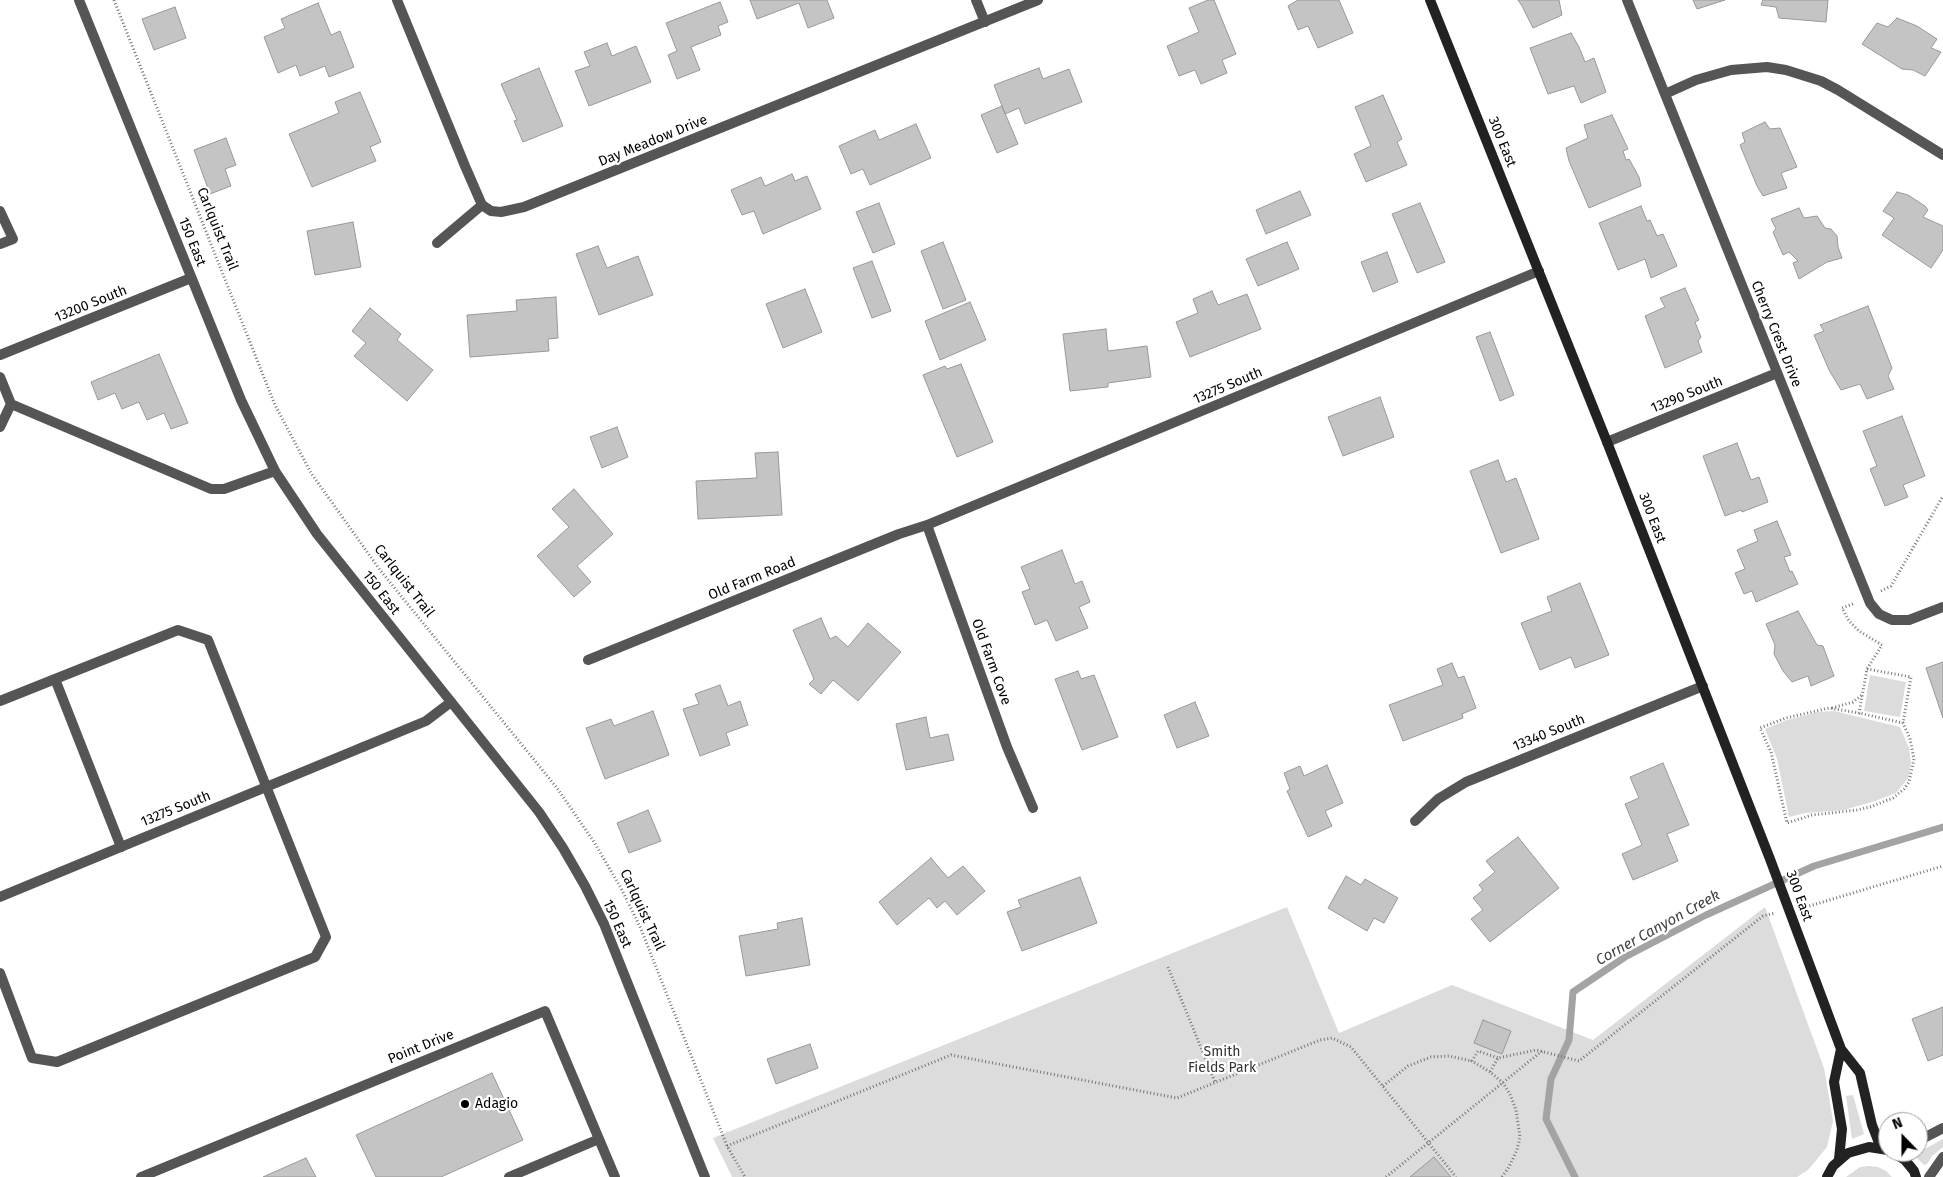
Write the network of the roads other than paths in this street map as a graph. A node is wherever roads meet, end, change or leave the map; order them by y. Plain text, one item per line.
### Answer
1 (79, 0) edge
2 (398, 0) edge
3 (976, 0) edge
4 (1038, 0) edge
5 (1430, 0) edge
6 (1627, 0) edge
7 (984, 22) junction
8 (1665, 94) junction
9 (1943, 155) edge
10 (482, 205) junction
11 (0, 211) edge
12 (437, 243) dead end
13 (0, 244) edge
14 (1539, 272) junction
15 (191, 278) junction
16 (0, 355) edge
17 (1777, 373) junction
18 (0, 378) edge
19 (11, 404) junction
20 (0, 427) edge
21 (1608, 442) junction
22 (275, 471) junction
23 (927, 525) junction
24 (1943, 607) edge
25 (588, 660) dead end
26 (55, 679) junction
27 (1703, 686) junction
28 (0, 701) edge
29 (451, 702) junction
30 (266, 787) junction
31 (1033, 808) dead end
32 (1415, 821) dead end
33 (121, 847) junction
34 (0, 896) edge
35 (0, 973) edge
36 (1841, 1049) junction
37 (1943, 1128) edge
38 (1928, 1136) edge
39 (1878, 1137) edge
40 (599, 1139) junction
41 (1878, 1149) edge
42 (1943, 1157) edge
43 (1839, 1159) junction
44 (1906, 1162) edge
45 (1825, 1176) edge
46 (141, 1177) edge
47 (509, 1177) edge
48 (615, 1177) edge
49 (705, 1177) edge
50 (1916, 1177) edge
51 (1929, 1177) edge

1 - 15 street, 150 East
2 - 10 street
3 - 7 street
4 - 7 street, Day Meadow Drive
5 - 14 main road, 300 East
6 - 8 street, Cherry Crest Drive
7 - 10 street, Day Meadow Drive
8 - 9 street
8 - 17 street, Cherry Crest Drive
10 - 12 street
11 - 13 street
14 - 21 main road, 300 East
14 - 23 street, 13275 South
15 - 16 street, 13200 South
15 - 22 street, 150 East
17 - 21 street, 13290 South
17 - 24 street, Cherry Crest Drive
18 - 19 street
19 - 20 street
19 - 22 street
21 - 27 main road, 300 East
22 - 29 street, 150 East
23 - 25 street, Old Farm Road
23 - 31 street, Old Farm Cove
26 - 28 street
26 - 30 street
26 - 33 street
27 - 32 street, 13340 South
27 - 36 main road, 300 East
29 - 30 street, 13275 South
29 - 49 street, 150 East
30 - 33 street, 13275 South
30 - 35 street
33 - 34 street, 13275 South
36 - 39 main road, 300 East
36 - 43 main road
37 - 38 street
40 - 46 street, Point Drive
40 - 47 street
40 - 48 street, Point Drive
41 - 43 main road
42 - 51 street
43 - 45 main road
44 - 50 main road

